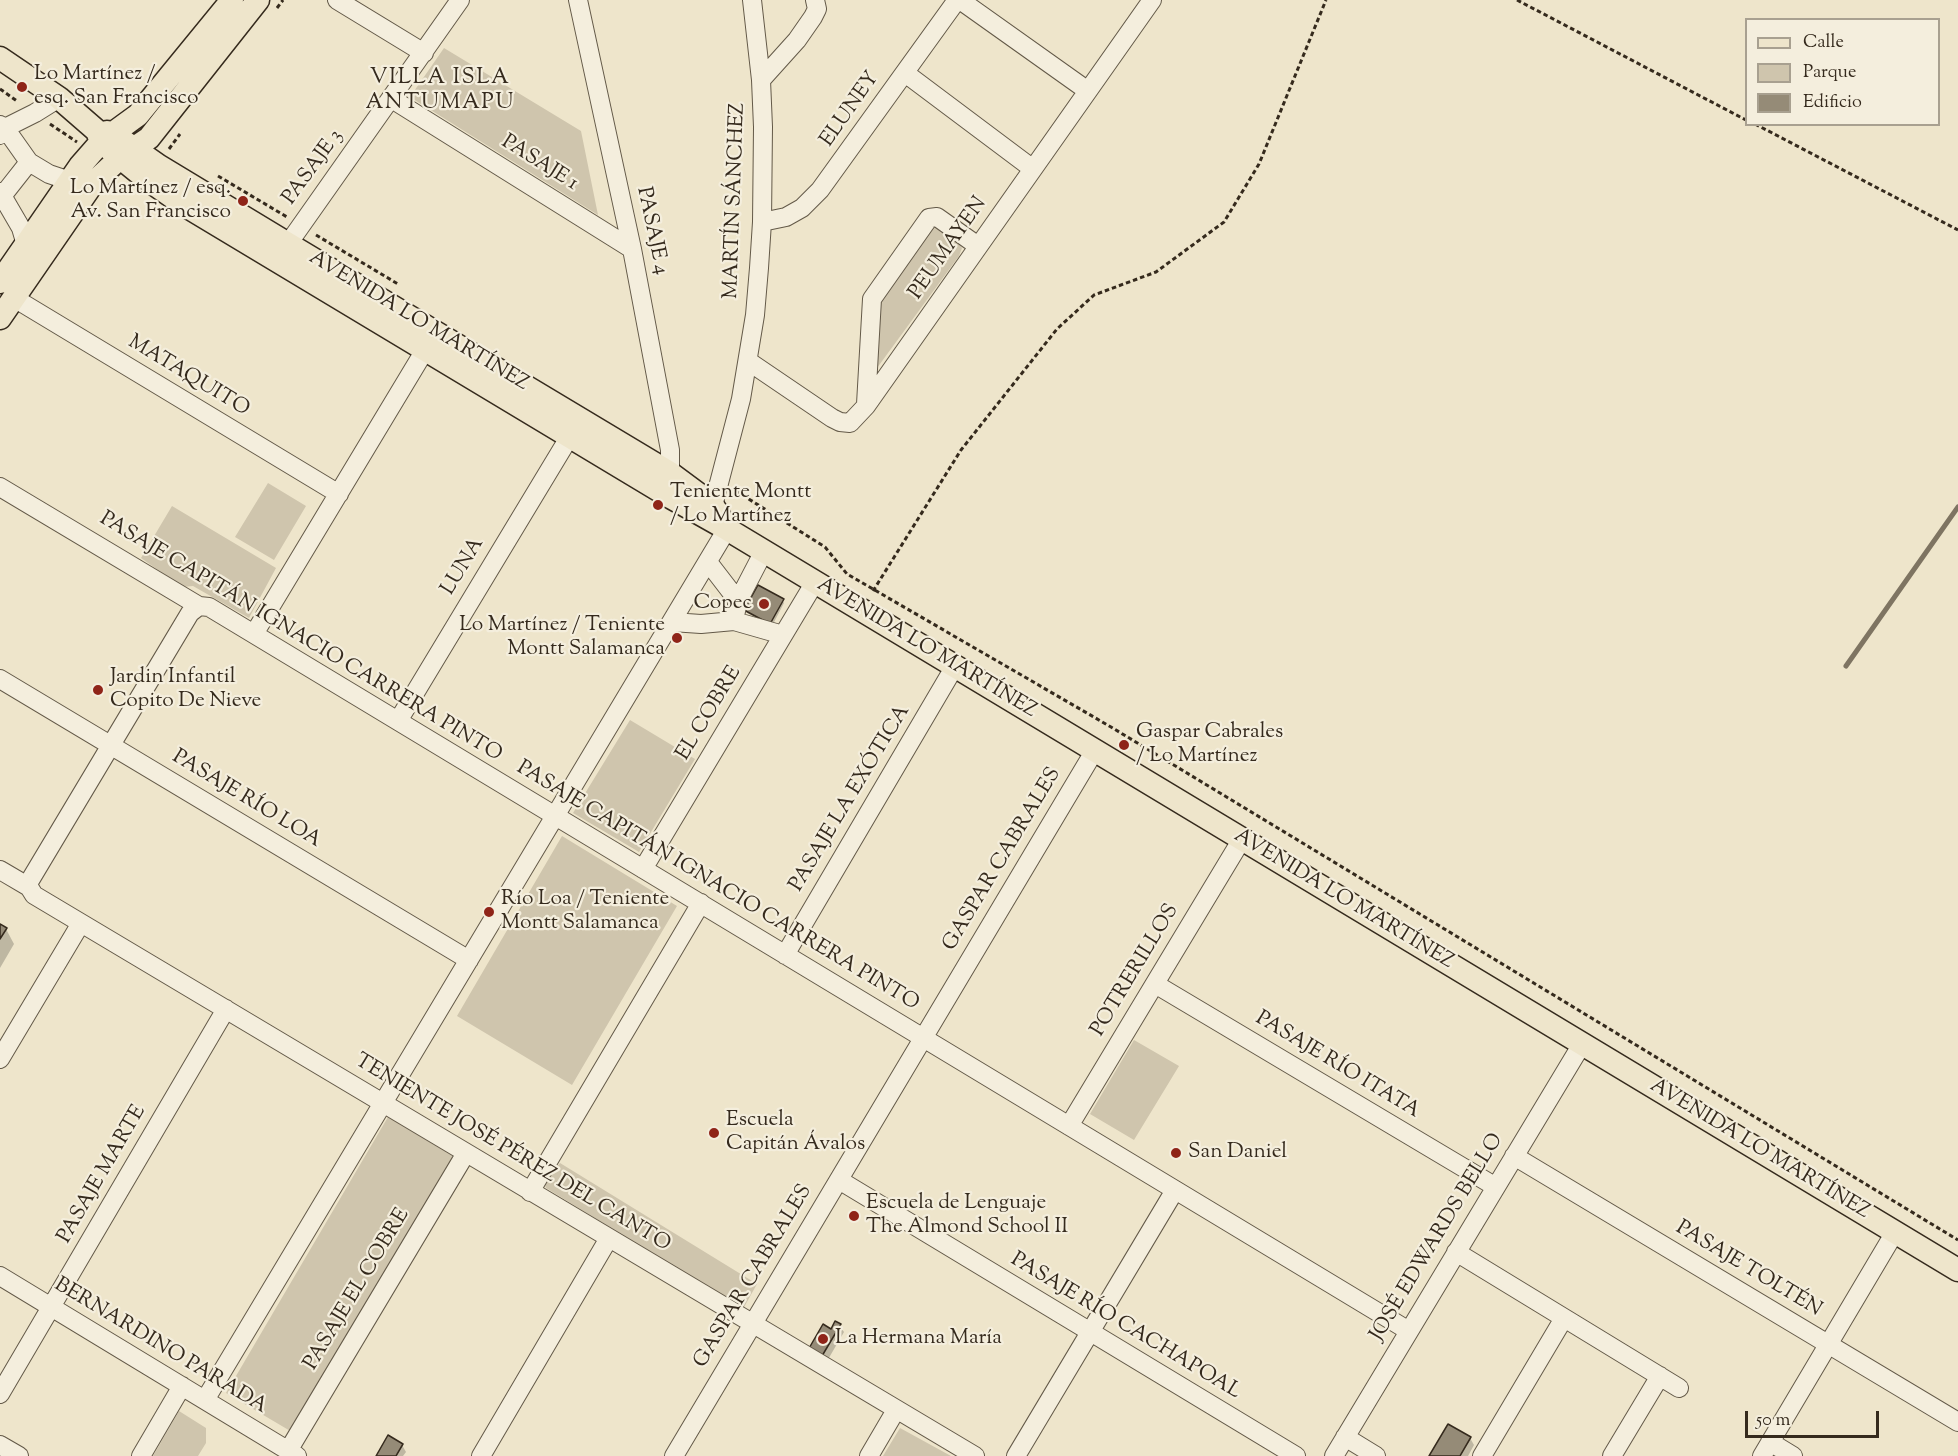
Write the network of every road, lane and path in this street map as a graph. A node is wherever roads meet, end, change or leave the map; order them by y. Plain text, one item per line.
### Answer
1 (232, 0) edge
2 (258, 0) edge
3 (337, 0) edge
4 (460, 0) edge
5 (578, 0) edge
6 (752, 0) edge
7 (815, 0) edge
8 (959, 0) edge
9 (1326, 0) edge
10 (1517, 0) edge
11 (1148, 1) edge
12 (424, 52) junction
13 (0, 58) edge
14 (904, 73) junction
15 (761, 80) junction
16 (1088, 91) junction
17 (59, 98) junction
18 (392, 99) junction
19 (1745, 119) edge
20 (1759, 126) edge
21 (2, 129) edge
22 (104, 135) junction
23 (128, 152) junction
24 (29, 162) junction
25 (1033, 169) junction
26 (211, 172) dead end
27 (70, 181) junction
28 (1, 194) edge
29 (762, 222) junction
30 (301, 225) junction
31 (1958, 230) edge
32 (288, 244) junction
33 (26, 245) junction
34 (978, 246) junction
35 (632, 249) junction
36 (404, 288) dead end
37 (7, 290) edge
38 (0, 318) edge
39 (425, 350) junction
40 (748, 361) junction
41 (866, 405) junction
42 (570, 436) junction
43 (670, 473) junction
44 (721, 482) junction
45 (0, 487) edge
46 (339, 494) junction
47 (713, 506) junction
48 (727, 529) junction
49 (764, 551) junction
50 (708, 562) junction
51 (815, 582) junction
52 (874, 589) junction
53 (738, 602) junction
54 (199, 606) junction
55 (861, 610) junction
56 (734, 621) junction
57 (672, 622) junction
58 (254, 634) junction
59 (783, 635) junction
60 (955, 666) junction
61 (0, 679) edge
62 (398, 721) junction
63 (111, 746) junction
64 (1095, 750) junction
65 (555, 816) junction
66 (1242, 839) junction
67 (643, 869) junction
68 (0, 870) edge
69 (29, 887) junction
70 (700, 903) junction
71 (81, 923) junction
72 (785, 955) junction
73 (469, 960) junction
74 (1155, 984) junction
75 (226, 1010) junction
76 (923, 1038) junction
77 (1582, 1044) junction
78 (0, 1059) edge
79 (383, 1103) junction
80 (1069, 1126) junction
81 (466, 1153) junction
82 (1514, 1156) junction
83 (838, 1180) junction
84 (1496, 1187) junction
85 (1175, 1190) junction
86 (530, 1192) junction
87 (1895, 1232) junction
88 (609, 1238) junction
89 (1958, 1240) edge
90 (1456, 1252) junction
91 (1958, 1270) edge
92 (0, 1276) edge
93 (51, 1307) junction
94 (1564, 1318) junction
95 (753, 1324) junction
96 (1409, 1331) junction
97 (1090, 1332) junction
98 (1828, 1344) junction
99 (1660, 1376) junction
100 (182, 1386) junction
101 (1679, 1388) dead end
102 (0, 1394) edge
103 (205, 1400) junction
104 (896, 1410) junction
105 (1958, 1422) edge
106 (1345, 1437) junction
107 (0, 1444) edge
108 (1766, 1449) edge
109 (293, 1454) edge
110 (19, 1456) edge
111 (141, 1456) edge
112 (481, 1456) edge
113 (674, 1456) edge
114 (869, 1456) edge
115 (975, 1456) edge
116 (1016, 1456) edge
117 (1296, 1456) edge
118 (1334, 1456) edge
119 (1376, 1456) edge
120 (1482, 1456) edge
121 (1612, 1456) edge
122 (1793, 1456) edge

1 - 22 main road
2 - 23 main road
3 - 12 street
4 - 12 street, PASAJE 3
5 - 35 street, PASAJE 4
6 - 15 street, MARTÍN SÁNCHEZ
7 - 15 street
8 - 14 street, ELUNEY
8 - 16 street
9 - 52 path
10 - 19 path
11 - 16 street, PEUMAYEN
12 - 18 street, PASAJE 3
13 - 17 main road, AVENIDA LO MARTÍNEZ
14 - 25 street
14 - 29 street, ELUNEY
15 - 29 street, MARTÍN SÁNCHEZ
16 - 25 street, PEUMAYEN
17 - 21 street
17 - 22 main road, AVENIDA LO MARTÍNEZ
18 - 30 street, PASAJE 3
18 - 35 street, PASAJE 1
20 - 31 path
21 - 24 street
22 - 23 main road, AVENIDA LO MARTÍNEZ
22 - 27 main road
23 - 32 main road, AVENIDA LO MARTÍNEZ
23 - 37 main road
23 - 39 main road, AVENIDA LO MARTÍNEZ
24 - 27 street
24 - 28 street
25 - 34 street, PEUMAYEN
26 - 30 path
27 - 33 main road
28 - 33 street
29 - 40 street, MARTÍN SÁNCHEZ
30 - 32 street, PASAJE 3
30 - 36 path
32 - 43 main road, AVENIDA LO MARTÍNEZ
33 - 37 main road
34 - 41 street, PEUMAYEN
34 - 41 street
35 - 43 street, PASAJE 4
37 - 38 main road
37 - 46 street, MATAQUITO
39 - 42 main road, AVENIDA LO MARTÍNEZ
39 - 46 street
40 - 41 street, PEUMAYEN
40 - 44 street, MARTÍN SÁNCHEZ
42 - 48 main road, AVENIDA LO MARTÍNEZ
42 - 62 street, LUNA
43 - 47 main road, AVENIDA LO MARTÍNEZ
44 - 47 street, MARTÍN SÁNCHEZ
44 - 52 path
45 - 54 street, PASAJE CAPITÁN IGNACIO CARRERA PINTO
46 - 58 street
47 - 48 main road, AVENIDA LO MARTÍNEZ
48 - 49 main road, AVENIDA LO MARTÍNEZ
48 - 50 street
49 - 51 main road, AVENIDA LO MARTÍNEZ
49 - 53 street
50 - 53 street
50 - 57 street
51 - 55 main road, AVENIDA LO MARTÍNEZ
51 - 59 street, EL COBRE
52 - 55 path
52 - 89 path
53 - 56 street
54 - 58 street, PASAJE CAPITÁN IGNACIO CARRERA PINTO
54 - 63 street
55 - 60 main road, AVENIDA LO MARTÍNEZ
56 - 57 street
56 - 59 street
57 - 65 street
58 - 62 street, PASAJE CAPITÁN IGNACIO CARRERA PINTO
59 - 67 street, EL COBRE
60 - 64 main road, AVENIDA LO MARTÍNEZ
60 - 72 street, PASAJE LA EXÓTICA
61 - 63 street, PASAJE RÍO LOA
62 - 65 street, PASAJE CAPITÁN IGNACIO CARRERA PINTO
63 - 69 street
63 - 73 street, PASAJE RÍO LOA
64 - 66 main road, AVENIDA LO MARTÍNEZ
64 - 76 street, GASPAR CABRALES
65 - 67 street, PASAJE CAPITÁN IGNACIO CARRERA PINTO
65 - 73 street
66 - 74 street, POTRERILLOS
66 - 77 main road, AVENIDA LO MARTÍNEZ
67 - 70 street, PASAJE CAPITÁN IGNACIO CARRERA PINTO
68 - 69 street, TENIENTE JOSÉ PÉREZ DEL CANTO
69 - 71 street, TENIENTE JOSÉ PÉREZ DEL CANTO
70 - 72 street, PASAJE CAPITÁN IGNACIO CARRERA PINTO
70 - 86 street
71 - 75 street, TENIENTE JOSÉ PÉREZ DEL CANTO
71 - 78 street
72 - 76 street, PASAJE CAPITÁN IGNACIO CARRERA PINTO
73 - 79 street
74 - 80 street, POTRERILLOS
74 - 84 street, PASAJE RÍO ITATA
75 - 79 street, TENIENTE JOSÉ PÉREZ DEL CANTO
75 - 93 street, PASAJE MARTE
76 - 80 street, PASAJE CAPITÁN IGNACIO CARRERA PINTO
76 - 83 street, GASPAR CABRALES
77 - 82 street, JOSÉ EDWARDS BELLO
77 - 87 main road, AVENIDA LO MARTÍNEZ
79 - 81 street, TENIENTE JOSÉ PÉREZ DEL CANTO
79 - 103 street
80 - 85 street, PASAJE CAPITÁN IGNACIO CARRERA PINTO
81 - 86 street, TENIENTE JOSÉ PÉREZ DEL CANTO
81 - 109 street, PASAJE EL COBRE
82 - 84 street, JOSÉ EDWARDS BELLO
82 - 98 street, PASAJE TOLTÉN
83 - 95 street, GASPAR CABRALES
83 - 97 street, PASAJE RÍO CACHAPOAL
84 - 90 street, JOSÉ EDWARDS BELLO
85 - 96 street, PASAJE CAPITÁN IGNACIO CARRERA PINTO
85 - 97 street
86 - 88 street, TENIENTE JOSÉ PÉREZ DEL CANTO
87 - 91 main road, AVENIDA LO MARTÍNEZ
87 - 98 street
88 - 95 street, TENIENTE JOSÉ PÉREZ DEL CANTO
88 - 112 street
90 - 94 street
90 - 96 street, JOSÉ EDWARDS BELLO
92 - 93 street, BERNARDINO PARADA
93 - 100 street, BERNARDINO PARADA
93 - 102 street, PASAJE MARTE
94 - 99 street
94 - 120 street
95 - 104 street, TENIENTE JOSÉ PÉREZ DEL CANTO
95 - 113 street, GASPAR CABRALES
96 - 106 street, JOSÉ EDWARDS BELLO
97 - 116 street
97 - 117 street, PASAJE RÍO CACHAPOAL
98 - 105 street, PASAJE TOLTÉN
98 - 108 street
99 - 101 street
99 - 121 street
100 - 103 street, BERNARDINO PARADA
100 - 111 street
103 - 109 street, BERNARDINO PARADA
104 - 114 street
104 - 115 street, TENIENTE JOSÉ PÉREZ DEL CANTO
106 - 118 street, JOSÉ EDWARDS BELLO
106 - 119 street
107 - 110 street
108 - 122 street

